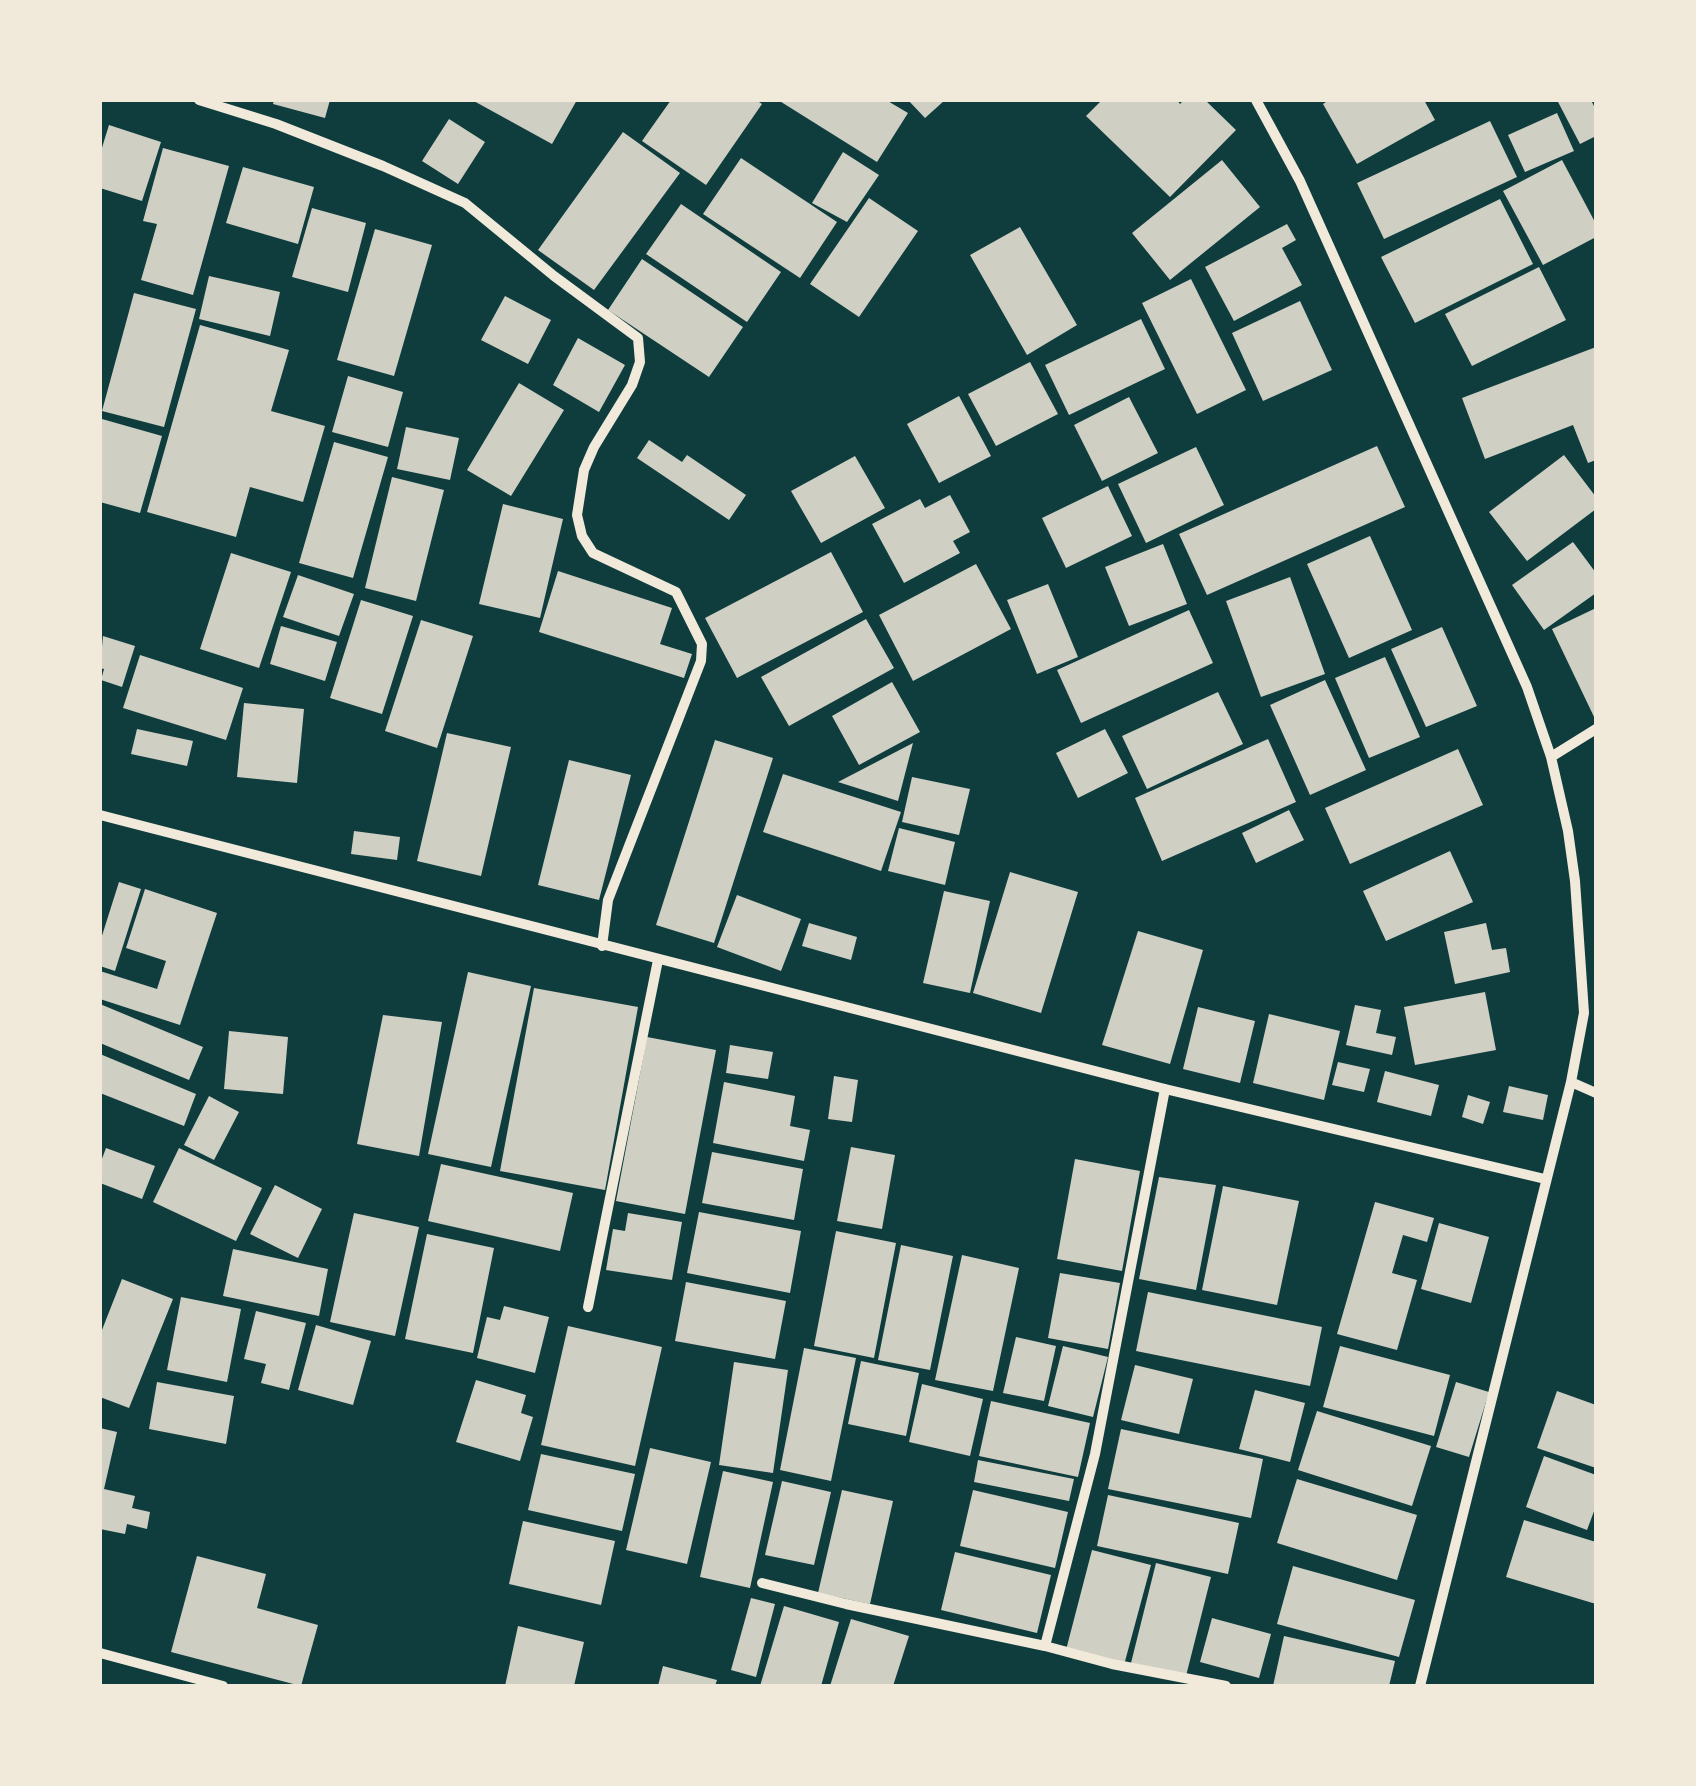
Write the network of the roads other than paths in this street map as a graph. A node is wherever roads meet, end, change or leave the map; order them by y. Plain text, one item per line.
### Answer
1 (199, 100) edge
2 (1256, 100) edge
3 (1596, 729) edge
4 (1552, 757) junction
5 (100, 814) edge
6 (602, 946) junction
7 (658, 960) junction
8 (1571, 1082) junction
9 (1165, 1089) junction
10 (1596, 1093) edge
11 (1545, 1179) junction
12 (588, 1307) dead end
13 (762, 1583) dead end
14 (1046, 1646) junction
15 (100, 1653) edge
16 (223, 1686) edge
17 (1226, 1686) edge
18 (1420, 1686) edge

1 - 6 street
2 - 4 street
3 - 4 street
4 - 8 street
5 - 6 street
6 - 7 street
7 - 9 street
7 - 12 street
8 - 10 street
8 - 11 street
9 - 11 street
9 - 14 street
11 - 18 street
13 - 14 street
14 - 17 street
15 - 16 street

